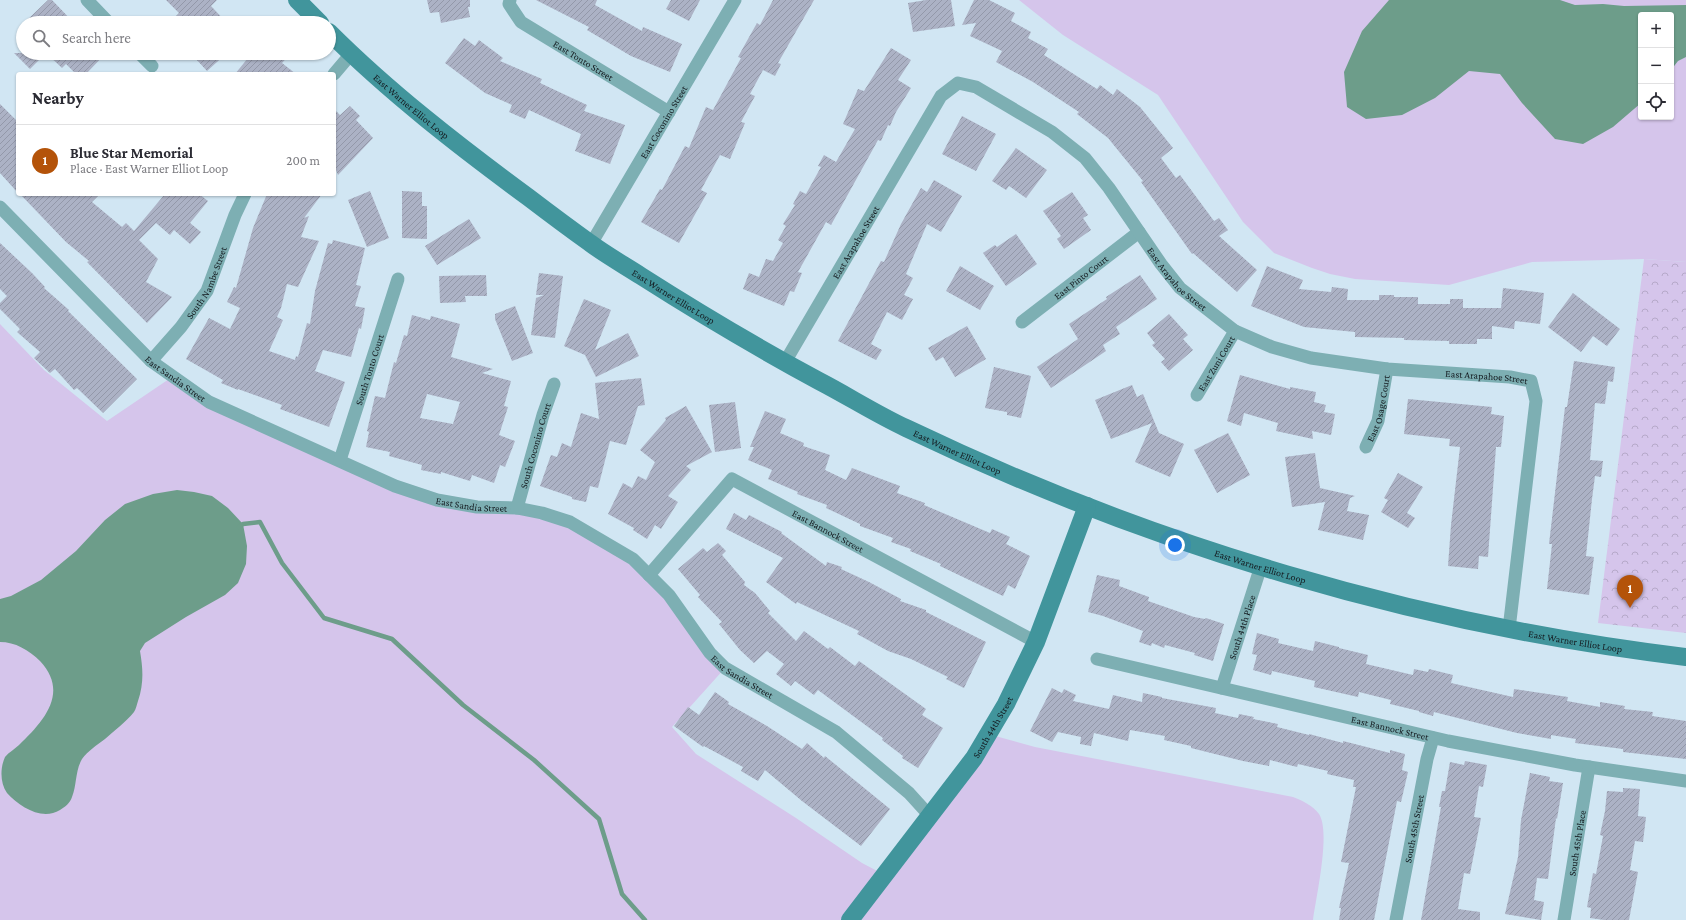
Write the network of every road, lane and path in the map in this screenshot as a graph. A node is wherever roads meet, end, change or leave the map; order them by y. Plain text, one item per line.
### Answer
1 (87, 0) edge
2 (297, 0) edge
3 (510, 0) edge
4 (735, 0) edge
5 (102, 16) edge
6 (313, 16) edge
7 (336, 39) edge
8 (351, 54) junction
9 (146, 60) edge
10 (152, 66) dead end
11 (336, 72) edge
12 (669, 112) junction
13 (244, 196) edge
14 (0, 207) edge
15 (1139, 232) junction
16 (591, 244) junction
17 (398, 280) dead end
18 (1022, 322) dead end
19 (1235, 331) junction
20 (151, 361) junction
21 (785, 362) junction
22 (1387, 368) junction
23 (554, 384) dead end
24 (1197, 395) dead end
25 (1366, 447) dead end
26 (340, 460) junction
27 (1087, 506) junction
28 (517, 508) junction
29 (1261, 566) junction
30 (649, 576) junction
31 (1509, 629) junction
32 (1036, 642) junction
33 (1686, 658) edge
34 (1097, 659) dead end
35 (1222, 688) junction
36 (1433, 738) junction
37 (1589, 767) junction
38 (1686, 781) edge
39 (929, 815) junction
40 (850, 920) edge
41 (1396, 920) edge
42 (1564, 920) edge

1 - 5 street
2 - 6 main road
3 - 12 street, East Tonto Street
4 - 12 street, East Coconino Street
7 - 8 main road, East Warner Elliot Loop
8 - 11 street
8 - 16 main road, East Warner Elliot Loop
9 - 10 street
12 - 16 street, East Coconino Street
13 - 20 street, South Nambe Street
14 - 20 street, East Sandia Street
15 - 18 street, East Pinto Court
15 - 19 street, East Arapahoe Street
15 - 21 street, East Arapahoe Street
16 - 21 main road, East Warner Elliot Loop
17 - 26 street, South Tonto Court
19 - 22 street, East Arapahoe Street
19 - 24 street, East Zuni Court
20 - 26 street, East Sandia Street
21 - 27 main road, East Warner Elliot Loop
22 - 25 street, East Osage Court
22 - 31 street, East Arapahoe Street
23 - 28 street, South Coconino Court
26 - 28 street, East Sandia Street
27 - 29 main road, East Warner Elliot Loop
27 - 32 main road, South 44th Street
28 - 30 street, East Sandia Street
29 - 31 main road, East Warner Elliot Loop
29 - 35 street, South 44th Place
30 - 32 street, East Bannock Street
30 - 39 street, East Sandia Street
31 - 33 main road, East Warner Elliot Loop
32 - 39 main road, South 44th Street
34 - 35 street, East Bannock Street
35 - 36 street, East Bannock Street
36 - 37 street, East Bannock Street
36 - 41 street, South 45th Street
37 - 38 street, East Bannock Street
37 - 42 street, South 45th Place
39 - 40 main road, South 44th Street

